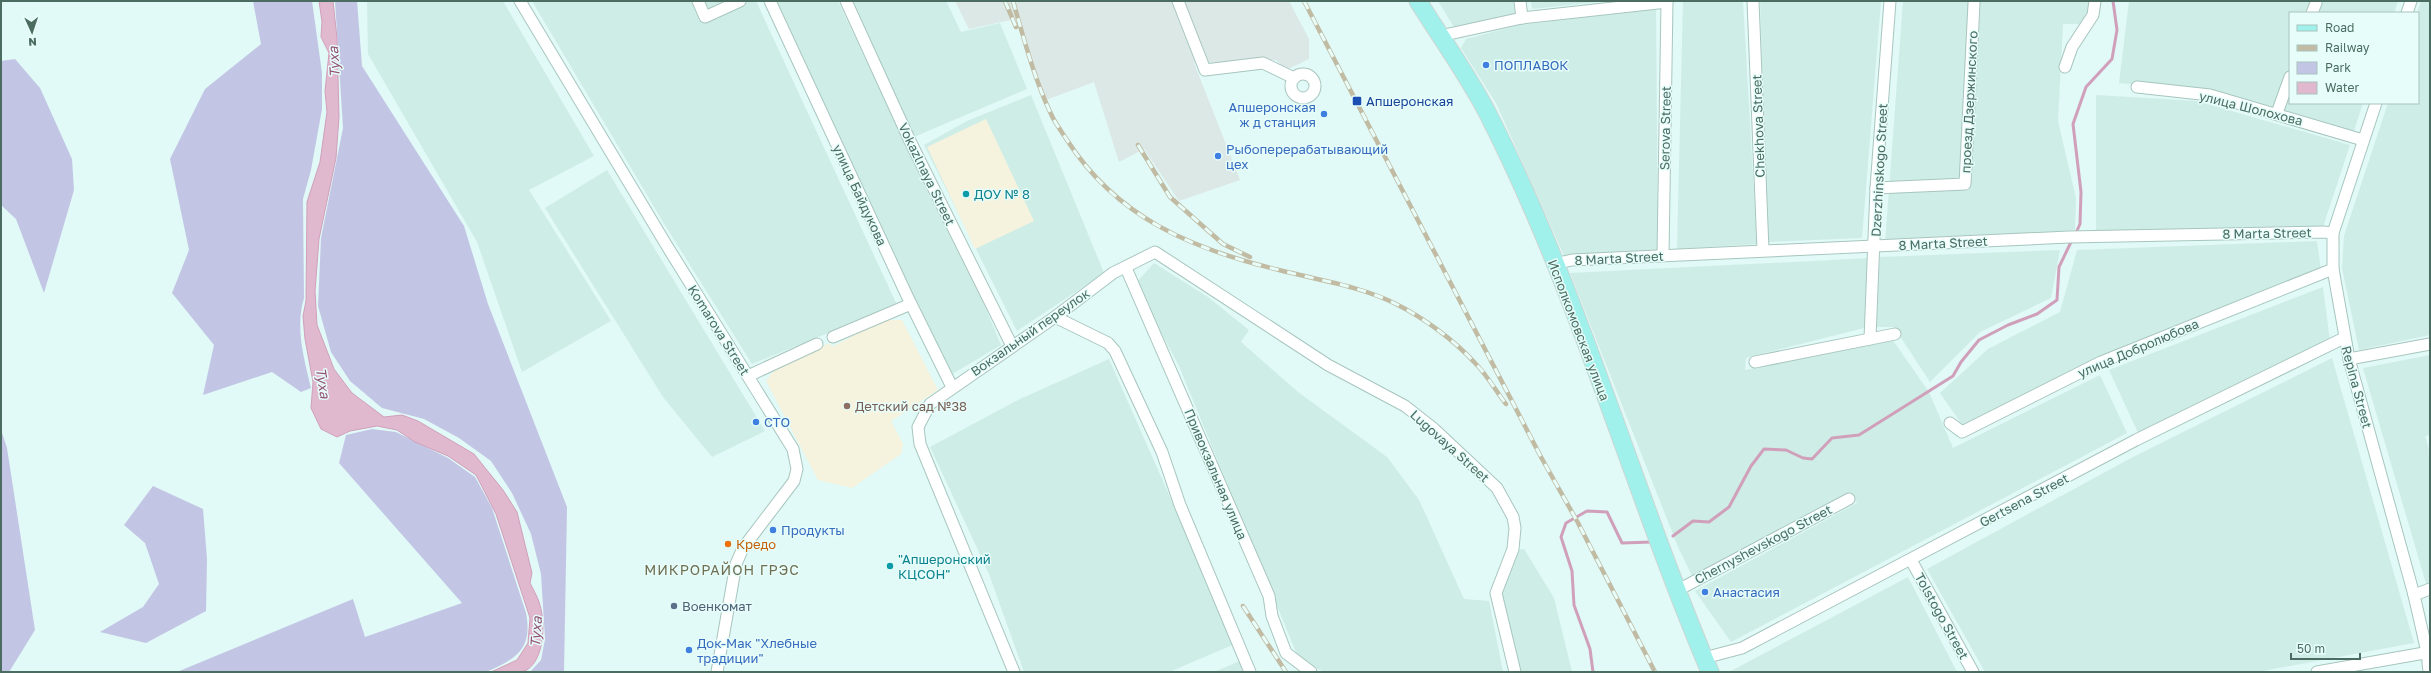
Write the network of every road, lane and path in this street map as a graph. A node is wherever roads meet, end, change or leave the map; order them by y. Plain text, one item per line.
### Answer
1 (520, 1) edge
2 (698, 1) edge
3 (740, 1) edge
4 (770, 1) edge
5 (846, 1) edge
6 (1178, 1) edge
7 (1418, 1) edge
8 (1520, 1) edge
9 (1667, 1) edge
10 (1753, 1) edge
11 (1890, 1) edge
12 (2095, 1) edge
13 (2411, 1) edge
14 (1974, 2) dead end
15 (2407, 12) edge
16 (1522, 18) junction
17 (1440, 36) junction
18 (2066, 67) dead end
19 (1294, 78) dead end
20 (2289, 80) edge
21 (2137, 87) dead end
22 (2376, 104) edge
23 (2277, 113) junction
24 (2363, 140) junction
25 (1876, 188) junction
26 (2333, 234) junction
27 (1874, 246) junction
28 (1763, 250) junction
29 (1155, 252) joint
30 (1663, 255) junction
31 (1554, 264) junction
32 (1126, 268) junction
33 (2333, 270) junction
34 (911, 304) junction
35 (1055, 317) junction
36 (1895, 334) dead end
37 (833, 337) dead end
38 (2344, 338) junction
39 (1870, 339) junction
40 (817, 344) dead end
41 (2430, 344) edge
42 (1012, 346) junction
43 (2349, 359) junction
44 (1756, 362) dead end
45 (748, 376) junction
46 (952, 387) junction
47 (1950, 423) dead end
48 (1849, 499) dead end
49 (1911, 560) junction
50 (2430, 589) edge
51 (1678, 590) junction
52 (2414, 594) junction
53 (2429, 652) edge
54 (1707, 665) edge
55 (717, 672) edge
56 (1014, 672) edge
57 (1250, 672) edge
58 (1311, 672) edge
59 (1515, 672) edge
60 (1973, 672) edge
61 (2317, 672) edge
62 (2429, 672) edge

1 - 45 street, Komarova Street
2 - 3 street
4 - 34 street, улица Байдукова
5 - 42 street, Vokazlnaya Street
6 - 19 street
7 - 17 main road, Исполкомовская улица
8 - 16 street
9 - 16 street
9 - 30 street, Serova Street
10 - 28 street, Chekhova Street
11 - 25 street, Dzerzhinskogo Street
12 - 18 street
13 - 15 street
14 - 25 street, проезд Дзержинского
16 - 17 street
17 - 31 main road, Исполкомовская улица
20 - 23 street
21 - 23 street, улица Шолохова
22 - 24 street, Repina Street
23 - 24 street, улица Шолохова
24 - 26 street, Repina Street
25 - 27 street, Dzerzhinskogo Street
26 - 27 street, 8 Marta Street
26 - 33 street, Repina Street
27 - 28 street, 8 Marta Street
27 - 39 street, Dzerzhinskogo Street
28 - 30 street, 8 Marta Street
29 - 32 street, Вокзальный переулок
29 - 59 street, Lugovaya Street
30 - 31 street, 8 Marta Street
31 - 51 main road, Исполкомовская улица
32 - 35 street, Вокзальный переулок
32 - 58 street, Привокзальная улица
33 - 38 street, Repina Street
33 - 47 street, улица Добролюбова
34 - 37 street
34 - 46 street, улица Байдукова
35 - 42 street, Вокзальный переулок
35 - 57 street
36 - 39 street
38 - 43 street, Repina Street
38 - 49 street, Gertsena Street
39 - 44 street
40 - 45 street
41 - 43 street
42 - 46 street, Вокзальный переулок
43 - 52 street, Repina Street
45 - 55 street, Komarova Street
46 - 56 street, Вокзальный переулок
48 - 51 street, Chernyshevskogo Street
49 - 54 street, Gertsena Street
49 - 60 street, Tolstogo Street
50 - 52 street
51 - 54 main road, Исполкомовская улица
52 - 53 street, Repina Street
53 - 61 street
53 - 62 street, Repina Street

